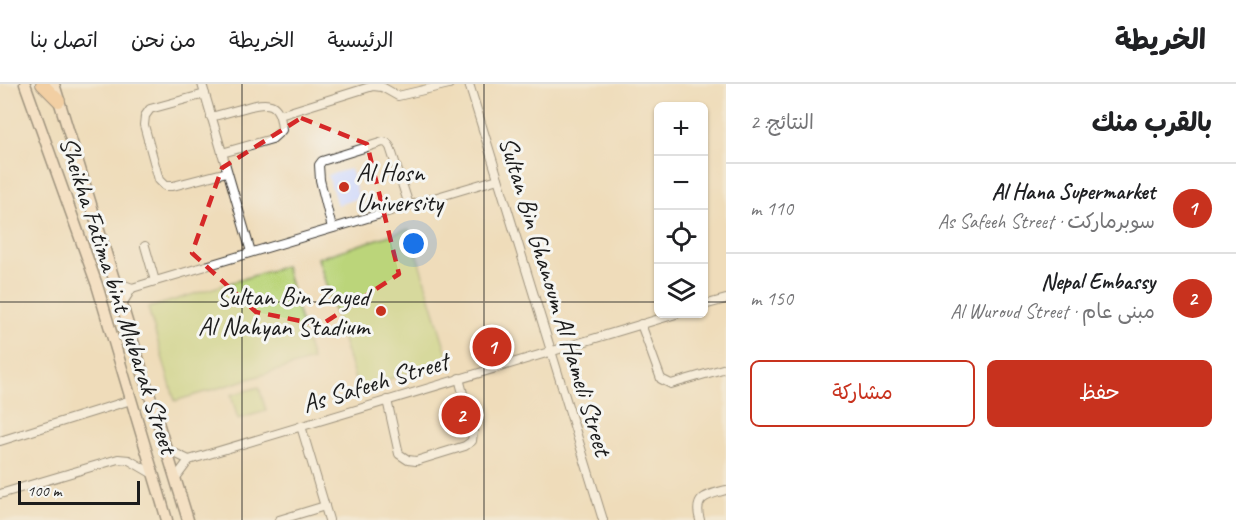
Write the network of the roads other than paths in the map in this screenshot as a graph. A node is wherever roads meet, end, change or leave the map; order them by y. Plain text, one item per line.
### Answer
1 (25, 84) edge
2 (42, 84) edge
3 (54, 84) edge
4 (202, 84) edge
5 (448, 84) edge
6 (469, 84) edge
7 (205, 94) junction
8 (59, 100) junction
9 (280, 115) junction
10 (211, 117) junction
11 (222, 153) junction
12 (227, 172) junction
13 (498, 179) junction
14 (409, 205) junction
15 (332, 228) junction
16 (145, 246) dead end
17 (251, 252) junction
18 (115, 281) junction
19 (155, 281) junction
20 (132, 288) junction
21 (726, 299) edge
22 (122, 304) junction
23 (708, 304) edge
24 (662, 318) edge
25 (641, 324) junction
26 (551, 351) junction
27 (726, 368) edge
28 (459, 378) junction
29 (131, 400) junction
30 (387, 400) junction
31 (302, 426) junction
32 (0, 441) edge
33 (166, 448) junction
34 (189, 460) junction
35 (153, 474) junction
36 (175, 479) junction
37 (726, 490) edge
38 (0, 494) edge
39 (325, 506) junction
40 (167, 520) edge
41 (188, 520) edge
42 (279, 520) edge
43 (329, 520) edge
44 (603, 520) edge
45 (700, 520) edge

1 - 29 main road, Sheikha Fatima bint Mubarak Street
2 - 8 main road
3 - 8 main road, Sheikha Fatima bint Mubarak Street
4 - 7 street
5 - 9 street
6 - 13 street, Sultan Bin Ghanoum Al Hameli Street
7 - 10 street
7 - 12 street
8 - 18 main road, Sheikha Fatima bint Mubarak Street
9 - 10 street
9 - 11 street
10 - 11 street
11 - 12 street
12 - 17 street
13 - 14 street
13 - 26 street, Sultan Bin Ghanoum Al Hameli Street
14 - 15 street
14 - 15 street
15 - 17 street
16 - 19 street
17 - 19 street
18 - 20 street
18 - 22 main road, Sheikha Fatima bint Mubarak Street
19 - 20 street
20 - 22 street
21 - 23 street
22 - 33 main road, Sheikha Fatima bint Mubarak Street
24 - 25 street, As Safeeh Street
25 - 26 street, As Safeeh Street
25 - 27 street
26 - 28 street, As Safeeh Street
26 - 44 street, Sultan Bin Ghanoum Al Hameli Street
28 - 30 street, As Safeeh Street
28 - 30 street
29 - 32 street
29 - 35 main road, Sheikha Fatima bint Mubarak Street
30 - 31 street, As Safeeh Street
31 - 34 street, As Safeeh Street
31 - 39 street
33 - 34 street
33 - 36 main road, Sheikha Fatima bint Mubarak Street
34 - 36 street
35 - 38 street
35 - 40 main road, Sheikha Fatima bint Mubarak Street
36 - 41 main road, Sheikha Fatima bint Mubarak Street
37 - 45 street
39 - 42 street
39 - 43 street

